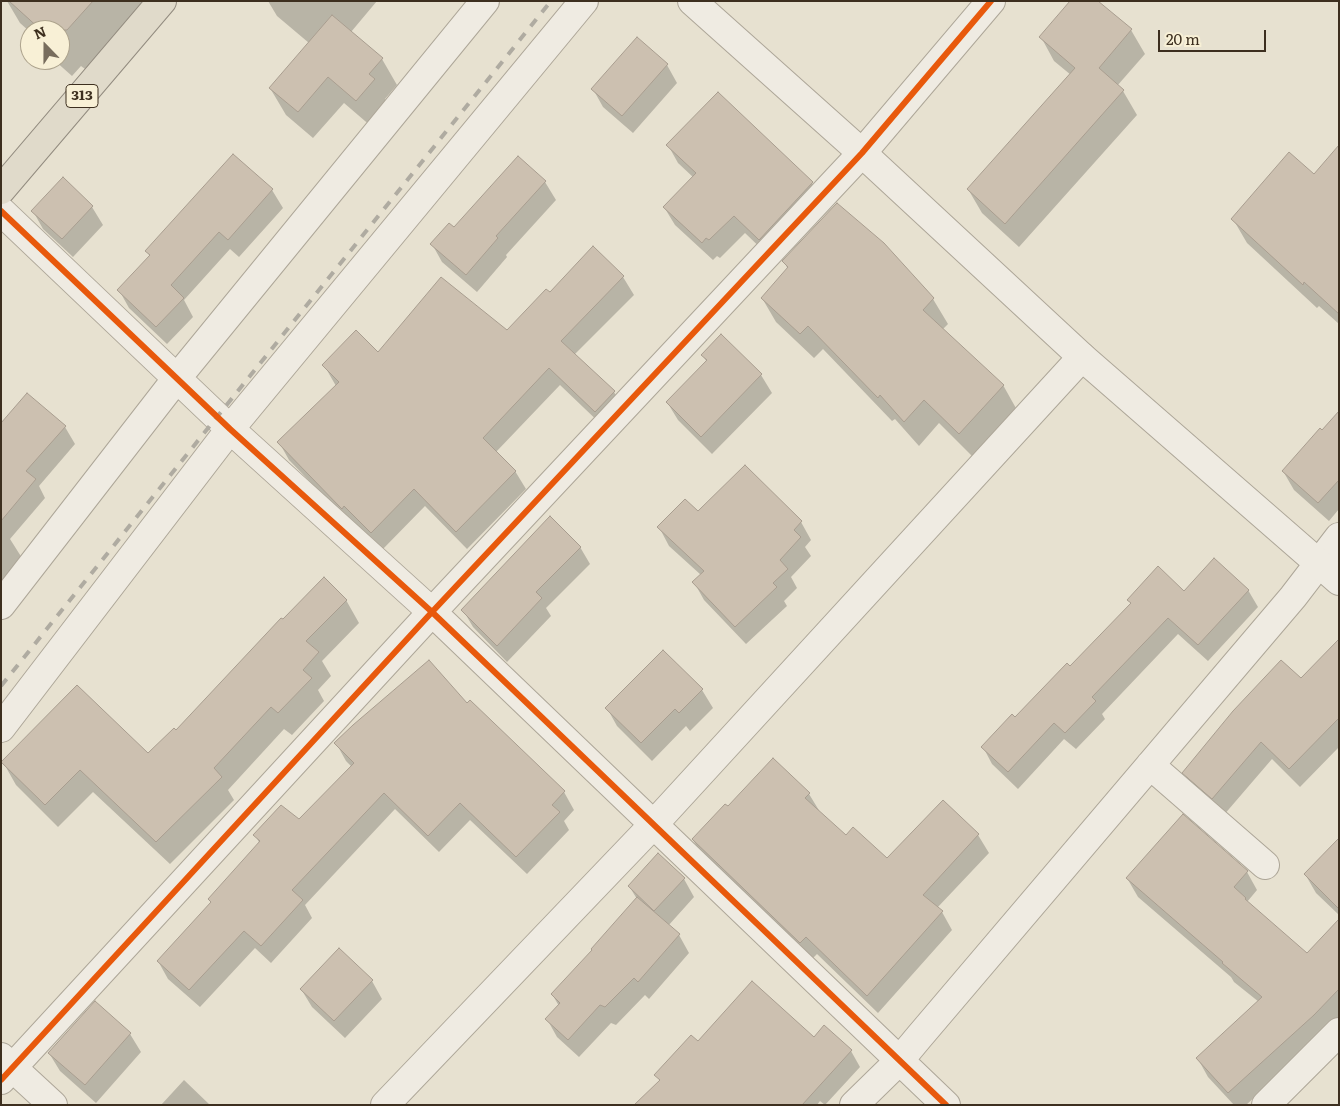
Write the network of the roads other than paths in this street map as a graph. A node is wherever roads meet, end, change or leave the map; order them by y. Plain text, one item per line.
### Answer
1 (162, 1) edge
2 (486, 1) edge
3 (584, 1) edge
4 (692, 1) edge
5 (991, 1) edge
6 (862, 153) junction
7 (1, 190) edge
8 (1, 211) edge
9 (1082, 357) junction
10 (177, 378) junction
11 (230, 429) junction
12 (1339, 536) edge
13 (1319, 563) junction
14 (1339, 582) edge
15 (1, 605) edge
16 (432, 612) junction
17 (1, 728) edge
18 (1150, 765) junction
19 (653, 825) junction
20 (1265, 865) dead end
21 (1339, 1032) edge
22 (899, 1061) junction
23 (5, 1068) edge
24 (53, 1105) edge
25 (385, 1105) edge
26 (854, 1105) edge
27 (946, 1105) edge
28 (1266, 1105) edge

1 - 7 highway, 313
2 - 10 street
3 - 11 street
4 - 6 street
5 - 6 street
6 - 9 street
6 - 16 street
8 - 10 street
9 - 13 street
9 - 19 street
10 - 11 street
10 - 15 street
11 - 16 street
11 - 17 street
12 - 13 street
13 - 14 street
13 - 18 street
16 - 19 street
16 - 23 street
18 - 20 street
18 - 22 street
19 - 22 street
19 - 25 street
21 - 28 street
22 - 26 street
22 - 27 street
23 - 24 street

